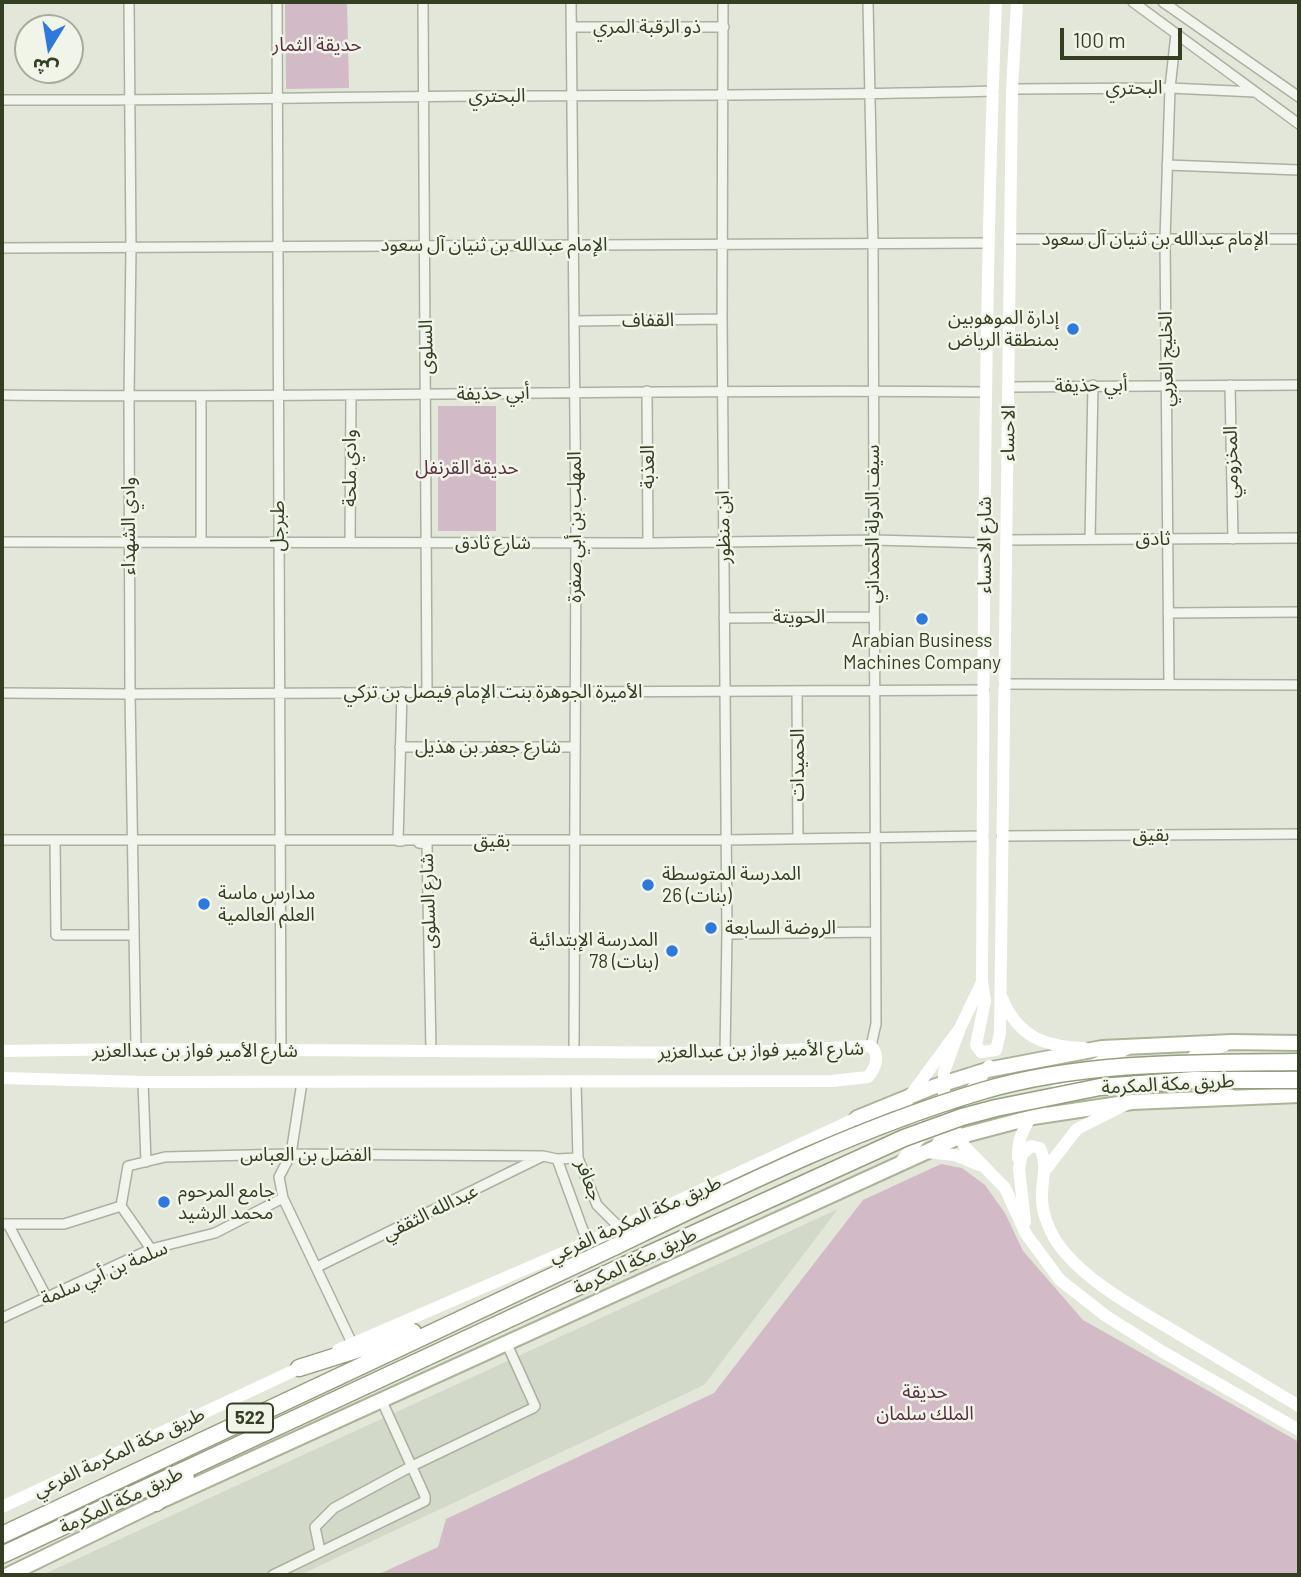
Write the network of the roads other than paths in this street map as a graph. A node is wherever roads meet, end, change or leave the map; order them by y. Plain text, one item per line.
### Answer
1 (129, 2) edge
2 (277, 2) edge
3 (423, 2) edge
4 (571, 2) edge
5 (723, 2) edge
6 (868, 2) edge
7 (996, 2) edge
8 (1017, 2) edge
9 (1133, 2) edge
10 (1168, 3) edge
11 (571, 27) junction
12 (724, 27) junction
13 (1176, 34) junction
14 (1282, 85) junction
15 (1299, 86) edge
16 (1170, 88) junction
17 (1012, 89) junction
18 (993, 91) junction
19 (1255, 92) junction
20 (870, 94) junction
21 (570, 95) junction
22 (724, 96) junction
23 (423, 97) junction
24 (1299, 97) edge
25 (2, 100) edge
26 (278, 100) junction
27 (130, 101) junction
28 (1299, 124) edge
29 (1167, 165) junction
30 (1299, 170) edge
31 (1010, 239) junction
32 (1165, 239) junction
33 (1299, 240) edge
34 (873, 243) junction
35 (987, 243) junction
36 (722, 244) junction
37 (574, 245) junction
38 (424, 246) junction
39 (277, 247) junction
40 (2, 248) edge
41 (131, 248) junction
42 (722, 319) junction
43 (574, 321) junction
44 (1167, 384) junction
45 (1093, 385) junction
46 (1230, 385) junction
47 (1299, 385) edge
48 (1009, 387) junction
49 (647, 391) junction
50 (722, 391) junction
51 (872, 391) junction
52 (985, 391) junction
53 (575, 392) junction
54 (426, 394) junction
55 (278, 395) junction
56 (351, 395) junction
57 (2, 396) edge
58 (201, 396) junction
59 (129, 397) junction
60 (1299, 538) edge
61 (1090, 539) junction
62 (1233, 539) junction
63 (874, 540) junction
64 (1007, 540) junction
65 (1167, 540) junction
66 (2, 542) edge
67 (129, 542) junction
68 (201, 542) junction
69 (350, 542) junction
70 (426, 542) junction
71 (723, 542) junction
72 (278, 543) junction
73 (576, 543) junction
74 (648, 543) junction
75 (985, 543) junction
76 (1299, 612) edge
77 (1168, 613) junction
78 (873, 617) junction
79 (724, 618) junction
80 (1004, 684) junction
81 (1169, 684) junction
82 (1299, 685) edge
83 (874, 690) junction
84 (984, 690) junction
85 (575, 691) junction
86 (725, 691) junction
87 (797, 691) junction
88 (279, 692) junction
89 (401, 692) junction
90 (427, 692) junction
91 (2, 693) edge
92 (130, 694) junction
93 (400, 747) junction
94 (575, 747) junction
95 (1299, 834) edge
96 (983, 836) junction
97 (1002, 836) junction
98 (874, 837) junction
99 (280, 839) junction
100 (798, 839) junction
101 (2, 840) edge
102 (55, 840) junction
103 (726, 840) junction
104 (132, 841) junction
105 (398, 841) junction
106 (576, 841) junction
107 (874, 932) junction
108 (727, 934) junction
109 (133, 935) junction
110 (982, 981) junction
111 (1000, 992) junction
112 (960, 1028) junction
113 (1232, 1042) junction
114 (1299, 1043) edge
115 (871, 1046) junction
116 (1132, 1046) junction
117 (1102, 1048) junction
118 (136, 1049) junction
119 (996, 1050) junction
120 (2, 1051) edge
121 (281, 1051) junction
122 (431, 1051) junction
123 (573, 1051) junction
124 (725, 1053) junction
125 (1299, 1062) edge
126 (987, 1070) junction
127 (2, 1078) edge
128 (1299, 1080) edge
129 (143, 1082) junction
130 (302, 1082) junction
131 (576, 1082) junction
132 (944, 1084) junction
133 (1299, 1095) edge
134 (910, 1097) junction
135 (1235, 1097) junction
136 (1132, 1102) junction
137 (890, 1104) junction
138 (1033, 1116) junction
139 (857, 1118) joint
140 (951, 1122) junction
141 (959, 1137) junction
142 (930, 1150) junction
143 (291, 1154) junction
144 (542, 1156) junction
145 (578, 1158) junction
146 (557, 1159) junction
147 (146, 1162) junction
148 (901, 1162) junction
149 (983, 1167) junction
150 (1019, 1169) junction
151 (1045, 1169) junction
152 (283, 1198) junction
153 (121, 1206) junction
154 (5, 1224) edge
155 (620, 1228) junction
156 (587, 1241) junction
157 (1032, 1242) junction
158 (151, 1249) junction
159 (317, 1267) junction
160 (46, 1296) junction
161 (498, 1302) junction
162 (2, 1318) edge
163 (506, 1342) junction
164 (352, 1343) junction
165 (299, 1368) junction
166 (351, 1395) junction
167 (381, 1399) junction
168 (1299, 1406) edge
169 (1299, 1414) edge
170 (1295, 1428) edge
171 (412, 1466) junction
172 (156, 1503) junction
173 (2, 1507) edge
174 (2, 1535) edge
175 (320, 1551) junction
176 (2, 1555) edge
177 (26, 1571) edge
178 (8, 1575) edge
179 (273, 1575) edge

1 - 27 street, وادي الشهداء
2 - 26 street, طبرجل
3 - 23 street, السلوى
4 - 11 street, المهلب بن أبي صفرة
5 - 12 street, ابن منظور
6 - 20 street, سيف الدولة الحمداني
7 - 18 main road, شارع الاحساء
8 - 17 main road, الاحساء
9 - 13 street
10 - 14 street
11 - 12 street, ذو الرقبة المري
11 - 21 street, المهلب بن أبي صفرة
12 - 22 street, ابن منظور
13 - 16 street, الخليج العربي
13 - 19 street
14 - 15 street
14 - 24 street
16 - 17 street, البحتري
16 - 19 street, البحتري
16 - 29 street, الخليج العربي
17 - 31 main road, الاحساء
18 - 20 street, البحتري
18 - 35 main road, شارع الاحساء
19 - 28 street
20 - 22 street, البحتري
20 - 34 street, سيف الدولة الحمداني
21 - 22 street, البحتري
21 - 23 street, البحتري
21 - 37 street, المهلب بن أبي صفرة
22 - 36 street, ابن منظور
23 - 26 street, البحتري
23 - 38 street, السلوى
25 - 27 street, البحتري
26 - 27 street, البحتري
26 - 39 street, طبرجل
27 - 41 street, وادي الشهداء
29 - 30 street
29 - 32 street, الخليج العربي
31 - 32 street, الإمام عبدالله بن ثنيان آل سعود
31 - 48 main road, الاحساء
32 - 33 street, الإمام عبدالله بن ثنيان آل سعود
32 - 44 street, الخليج العربي
34 - 35 street, الإمام عبدالله بن ثنيان آل سعود
34 - 36 street, الإمام عبدالله بن ثنيان آل سعود
34 - 51 street, سيف الدولة الحمداني
35 - 52 main road, شارع الاحساء
36 - 37 street, الإمام عبدالله بن ثنيان آل سعود
36 - 42 street, ابن منظور
37 - 38 street, الإمام عبدالله بن ثنيان آل سعود
37 - 43 street, المهلب بن أبي صفرة
38 - 39 street, الإمام عبدالله بن ثنيان آل سعود
38 - 54 street, السلوى
39 - 41 street, الإمام عبدالله بن ثنيان آل سعود
39 - 55 street, طبرجل
40 - 41 street, الإمام عبدالله بن ثنيان آل سعود
41 - 59 street, وادي الشهداء
42 - 43 street, القفاف
42 - 50 street, ابن منظور
43 - 53 street, المهلب بن أبي صفرة
44 - 45 street, أبي حذيفة
44 - 46 street, أبي حذيفة
44 - 65 street, الخليج العربي
45 - 48 street, أبي حذيفة
45 - 61 street
46 - 47 street, أبي حذيفة
46 - 62 street, المخزومي
48 - 64 main road, الاحساء
49 - 50 street, أبي حذيفة
49 - 53 street, أبي حذيفة
49 - 74 street, العذبة
50 - 51 street, أبي حذيفة
50 - 71 street, ابن منظور
51 - 52 street, أبي حذيفة
51 - 63 street, سيف الدولة الحمداني
52 - 75 main road, شارع الاحساء
53 - 54 street, أبي حذيفة
53 - 73 street, المهلب بن أبي صفرة
54 - 56 street, أبي حذيفة
54 - 70 street, السلوى
55 - 56 street, أبي حذيفة
55 - 58 street, أبي حذيفة
55 - 72 street, طبرجل
56 - 69 street, وادي ملحة
57 - 59 street, أبي حذيفة
58 - 59 street, أبي حذيفة
58 - 68 street
59 - 67 street, وادي الشهداء
60 - 62 street, ثادق
61 - 64 street, ثادق
61 - 65 street, ثادق
62 - 65 street, ثادق
63 - 71 street, شارع ثادق
63 - 75 street, شارع ثادق
63 - 78 street, سيف الدولة الحمداني
64 - 80 main road, الاحساء
65 - 77 street, الخليج العربي
66 - 67 street, شارع ثادق
67 - 68 street, شارع ثادق
67 - 92 street, وادي الشهداء
68 - 72 street, شارع ثادق
69 - 70 street, شارع ثادق
69 - 72 street, شارع ثادق
70 - 73 street, شارع ثادق
70 - 90 street, السلوى
71 - 74 street, شارع ثادق
71 - 79 street, ابن منظور
72 - 88 street, طبرجل
73 - 74 street, شارع ثادق
73 - 85 street, المهلب بن أبي صفرة
75 - 84 main road, شارع الاحساء
76 - 77 street
77 - 81 street, الخليج العربي
78 - 79 street, الحويتة
78 - 83 street, سيف الدولة الحمداني
79 - 86 street, ابن منظور
80 - 81 street
80 - 97 main road, الاحساء
81 - 82 street
83 - 84 street, الأميرة الجوهرة بنت الإمام فيصل بن تركي
83 - 87 street, الأميرة الجوهرة بنت الإمام فيصل بن تركي
83 - 98 street, سيف الدولة الحمداني
84 - 96 main road, شارع الاحساء
85 - 86 street, الأميرة الجوهرة بنت الإمام فيصل بن تركي
85 - 90 street, الأميرة الجوهرة بنت الإمام فيصل بن تركي
85 - 94 street, المهلب بن أبي صفرة
86 - 87 street, الأميرة الجوهرة بنت الإمام فيصل بن تركي
86 - 103 street, ابن منظور
87 - 100 street, الحميدات
88 - 89 street, الأميرة الجوهرة بنت الإمام فيصل بن تركي
88 - 92 street, الأميرة الجوهرة بنت الإمام فيصل بن تركي
88 - 99 street, طبرجل
89 - 90 street, الأميرة الجوهرة بنت الإمام فيصل بن تركي
89 - 93 street, شارع السلوى
91 - 92 street, الأميرة الجوهرة بنت الإمام فيصل بن تركي
92 - 104 street, وادي الشهداء
93 - 94 street, شارع جعفر بن هذيل
93 - 105 street, شارع السلوى
94 - 106 street, المهلب بن أبي صفرة
95 - 97 street, بقيق
96 - 98 street, بقيق
96 - 110 main road, شارع الاحساء
97 - 111 main road, الاحساء
98 - 100 street, بقيق
98 - 107 street, سيف الدولة الحمداني
99 - 104 street, بقيق
99 - 105 street, بقيق
99 - 121 street, طبرجل
100 - 103 street, بقيق
101 - 102 street, بقيق
102 - 104 street, بقيق
102 - 109 street
103 - 106 street, بقيق
103 - 108 street, ابن منظور
104 - 109 street, وادي الشهداء
105 - 106 street, بقيق
105 - 122 street, شارع السلوى
106 - 123 street, المهلب بن أبي صفرة
107 - 108 street
107 - 115 street, سيف الدولة الحمداني
108 - 124 street, ابن منظور
109 - 118 street, وادي الشهداء
110 - 112 main road
110 - 119 main road, شارع الاحساء
111 - 117 main road
111 - 119 main road, الاحساء
112 - 132 main road
112 - 134 main road
113 - 114 main road, طريق مكة المكرمة الفرعي
113 - 116 main road, طريق مكة المكرمة الفرعي
113 - 135 main road
115 - 124 main road, شارع الأمير فواز بن عبدالعزير
115 - 131 main road, شارع الأمير فواز بن عبدالعزير
116 - 117 main road, طريق مكة المكرمة الفرعي
116 - 138 main road
117 - 126 main road, طريق مكة المكرمة الفرعي
118 - 120 main road, شارع الأمير فواز بن عبدالعزير
118 - 121 main road, شارع الأمير فواز بن عبدالعزير
119 - 126 main road
121 - 122 main road, شارع الأمير فواز بن عبدالعزير
122 - 123 main road, شارع الأمير فواز بن عبدالعزير
123 - 124 main road, شارع الأمير فواز بن عبدالعزير
125 - 161 highway, طريق مكة المكرمة / 522, bridge
126 - 132 main road, طريق مكة المكرمة الفرعي
126 - 140 main road
127 - 129 main road, شارع الأمير فواز بن عبدالعزير
128 - 166 highway, طريق مكة المكرمة / 522, bridge
129 - 130 main road, شارع الأمير فواز بن عبدالعزير
129 - 147 street
130 - 131 main road, شارع الأمير فواز بن عبدالعزير
130 - 143 street
131 - 145 street, جعافر
132 - 134 main road, طريق مكة المكرمة الفرعي
132 - 140 main road
133 - 135 main road
134 - 137 main road, طريق مكة المكرمة الفرعي
135 - 136 main road
136 - 138 main road
136 - 151 main road
137 - 139 main road, طريق مكة المكرمة الفرعي
137 - 148 main road
138 - 141 main road
138 - 150 main road
139 - 155 main road, طريق مكة المكرمة الفرعي
140 - 141 main road
140 - 142 main road
141 - 142 main road
141 - 149 main road
142 - 148 main road
142 - 149 main road
143 - 144 street, الفضل بن العباس
143 - 147 street, الفضل بن العباس
143 - 152 street
144 - 146 street, الفضل بن العباس
144 - 159 street, عبدالله الثقفي
145 - 146 street, الفضل بن العباس
145 - 155 street, جعافر
146 - 156 street
147 - 153 street
148 - 163 main road
149 - 157 main road
150 - 151 main road
150 - 157 main road
151 - 168 main road
152 - 158 street, سلمة بن أبي سلمة
152 - 159 street
153 - 154 street
153 - 158 street
154 - 160 street
155 - 156 main road, طريق مكة المكرمة الفرعي
156 - 164 main road, طريق مكة المكرمة الفرعي
157 - 170 main road
158 - 160 street, سلمة بن أبي سلمة
159 - 164 street
160 - 162 street, سلمة بن أبي سلمة
161 - 165 highway
161 - 174 highway, طريق مكة المكرمة / 522
163 - 167 main road
163 - 171 street
164 - 165 main road, طريق مكة المكرمة الفرعي
165 - 173 main road, طريق مكة المكرمة الفرعي
166 - 172 highway
166 - 176 highway, طريق مكة المكرمة / 522
167 - 171 street
167 - 172 main road
169 - 170 main road
171 - 175 street
171 - 175 street
172 - 177 main road
175 - 179 street
177 - 178 main road

